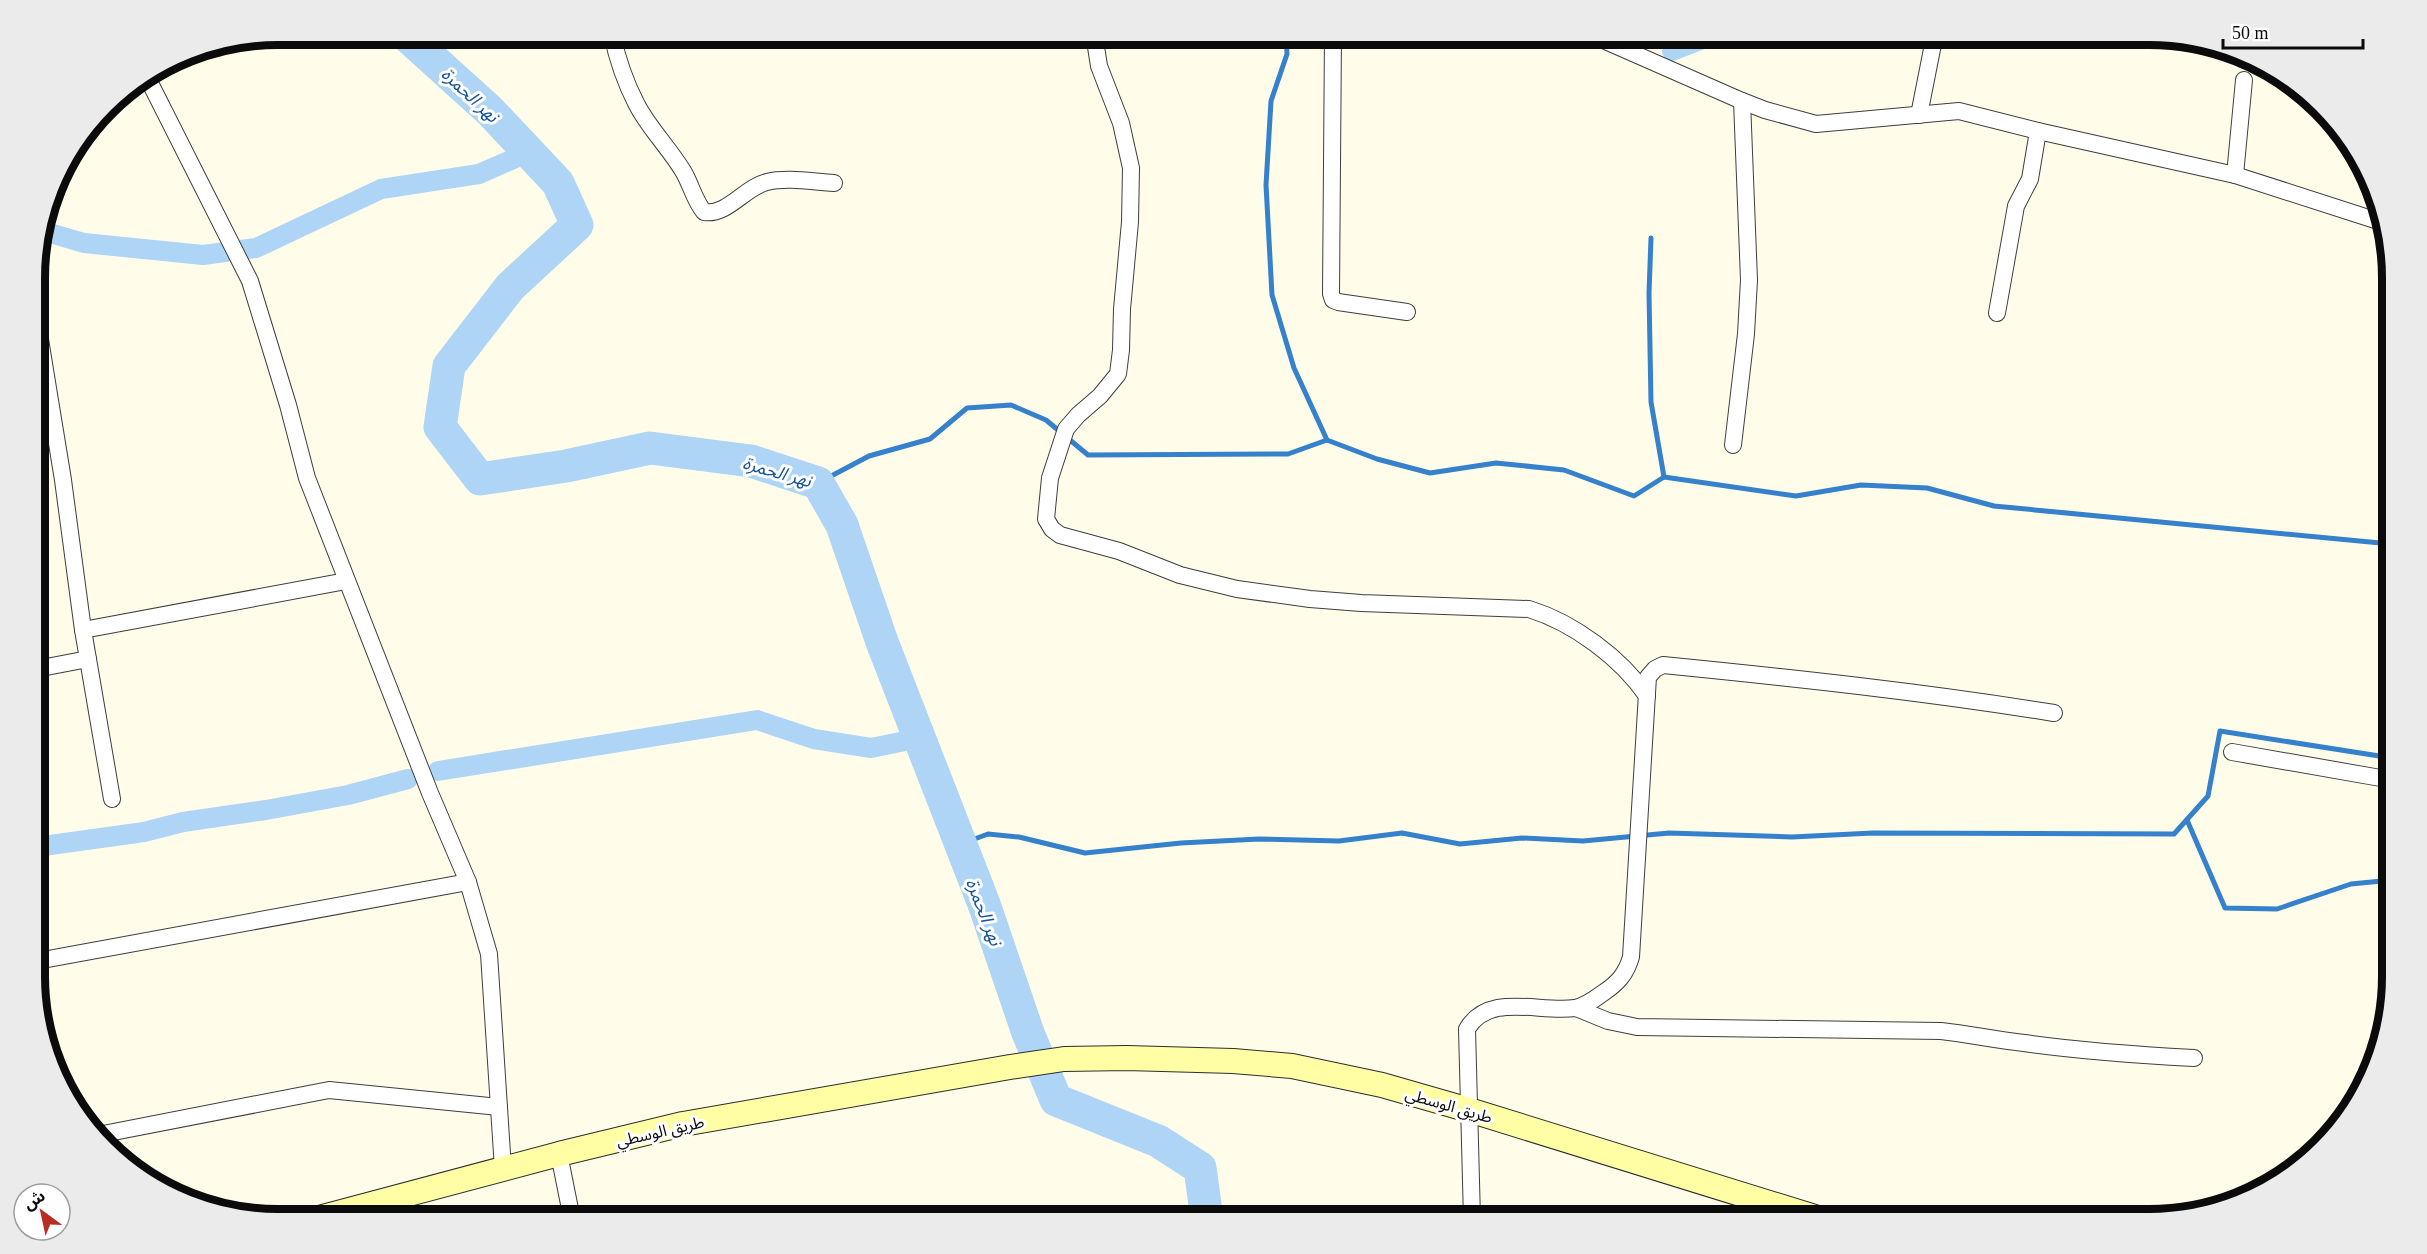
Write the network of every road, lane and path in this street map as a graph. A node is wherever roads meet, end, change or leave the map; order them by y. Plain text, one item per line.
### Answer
1 (614, 45) edge
2 (1096, 45) edge
3 (1333, 45) edge
4 (1612, 45) edge
5 (1933, 45) edge
6 (2244, 80) dead end
7 (150, 83) edge
8 (1742, 101) junction
9 (1919, 116) junction
10 (2038, 131) junction
11 (2235, 175) junction
12 (834, 183) dead end
13 (2375, 220) edge
14 (1407, 312) dead end
15 (1997, 314) dead end
16 (45, 370) edge
17 (1733, 445) dead end
18 (346, 581) junction
19 (83, 630) junction
20 (88, 659) junction
21 (45, 667) edge
22 (1647, 696) junction
23 (2054, 713) dead end
24 (2232, 752) dead end
25 (2382, 778) edge
26 (112, 799) dead end
27 (468, 882) junction
28 (45, 961) edge
29 (1576, 1008) junction
30 (2194, 1058) dead end
31 (499, 1107) junction
32 (1468, 1110) junction
33 (106, 1133) edge
34 (559, 1154) junction
35 (503, 1169) junction
36 (356, 1209) edge
37 (570, 1209) edge
38 (1472, 1209) edge
39 (1789, 1209) edge

1 - 12 street
2 - 22 street
3 - 14 street
4 - 8 street
5 - 9 street
6 - 11 street
7 - 18 street
8 - 9 street
8 - 17 street
9 - 10 street
10 - 11 street
10 - 15 street
11 - 13 street
16 - 19 street
18 - 19 street
18 - 27 street
19 - 20 street
20 - 21 street
20 - 26 street
22 - 23 street
22 - 29 street
24 - 25 street
27 - 28 street
27 - 31 street
29 - 30 street
29 - 32 street
31 - 33 street
31 - 35 street
32 - 34 main road, طريق الوسطي
32 - 38 street
32 - 39 main road, طريق الوسطي
34 - 35 main road, طريق الوسطي
34 - 37 street
35 - 36 main road, طريق الوسطي

